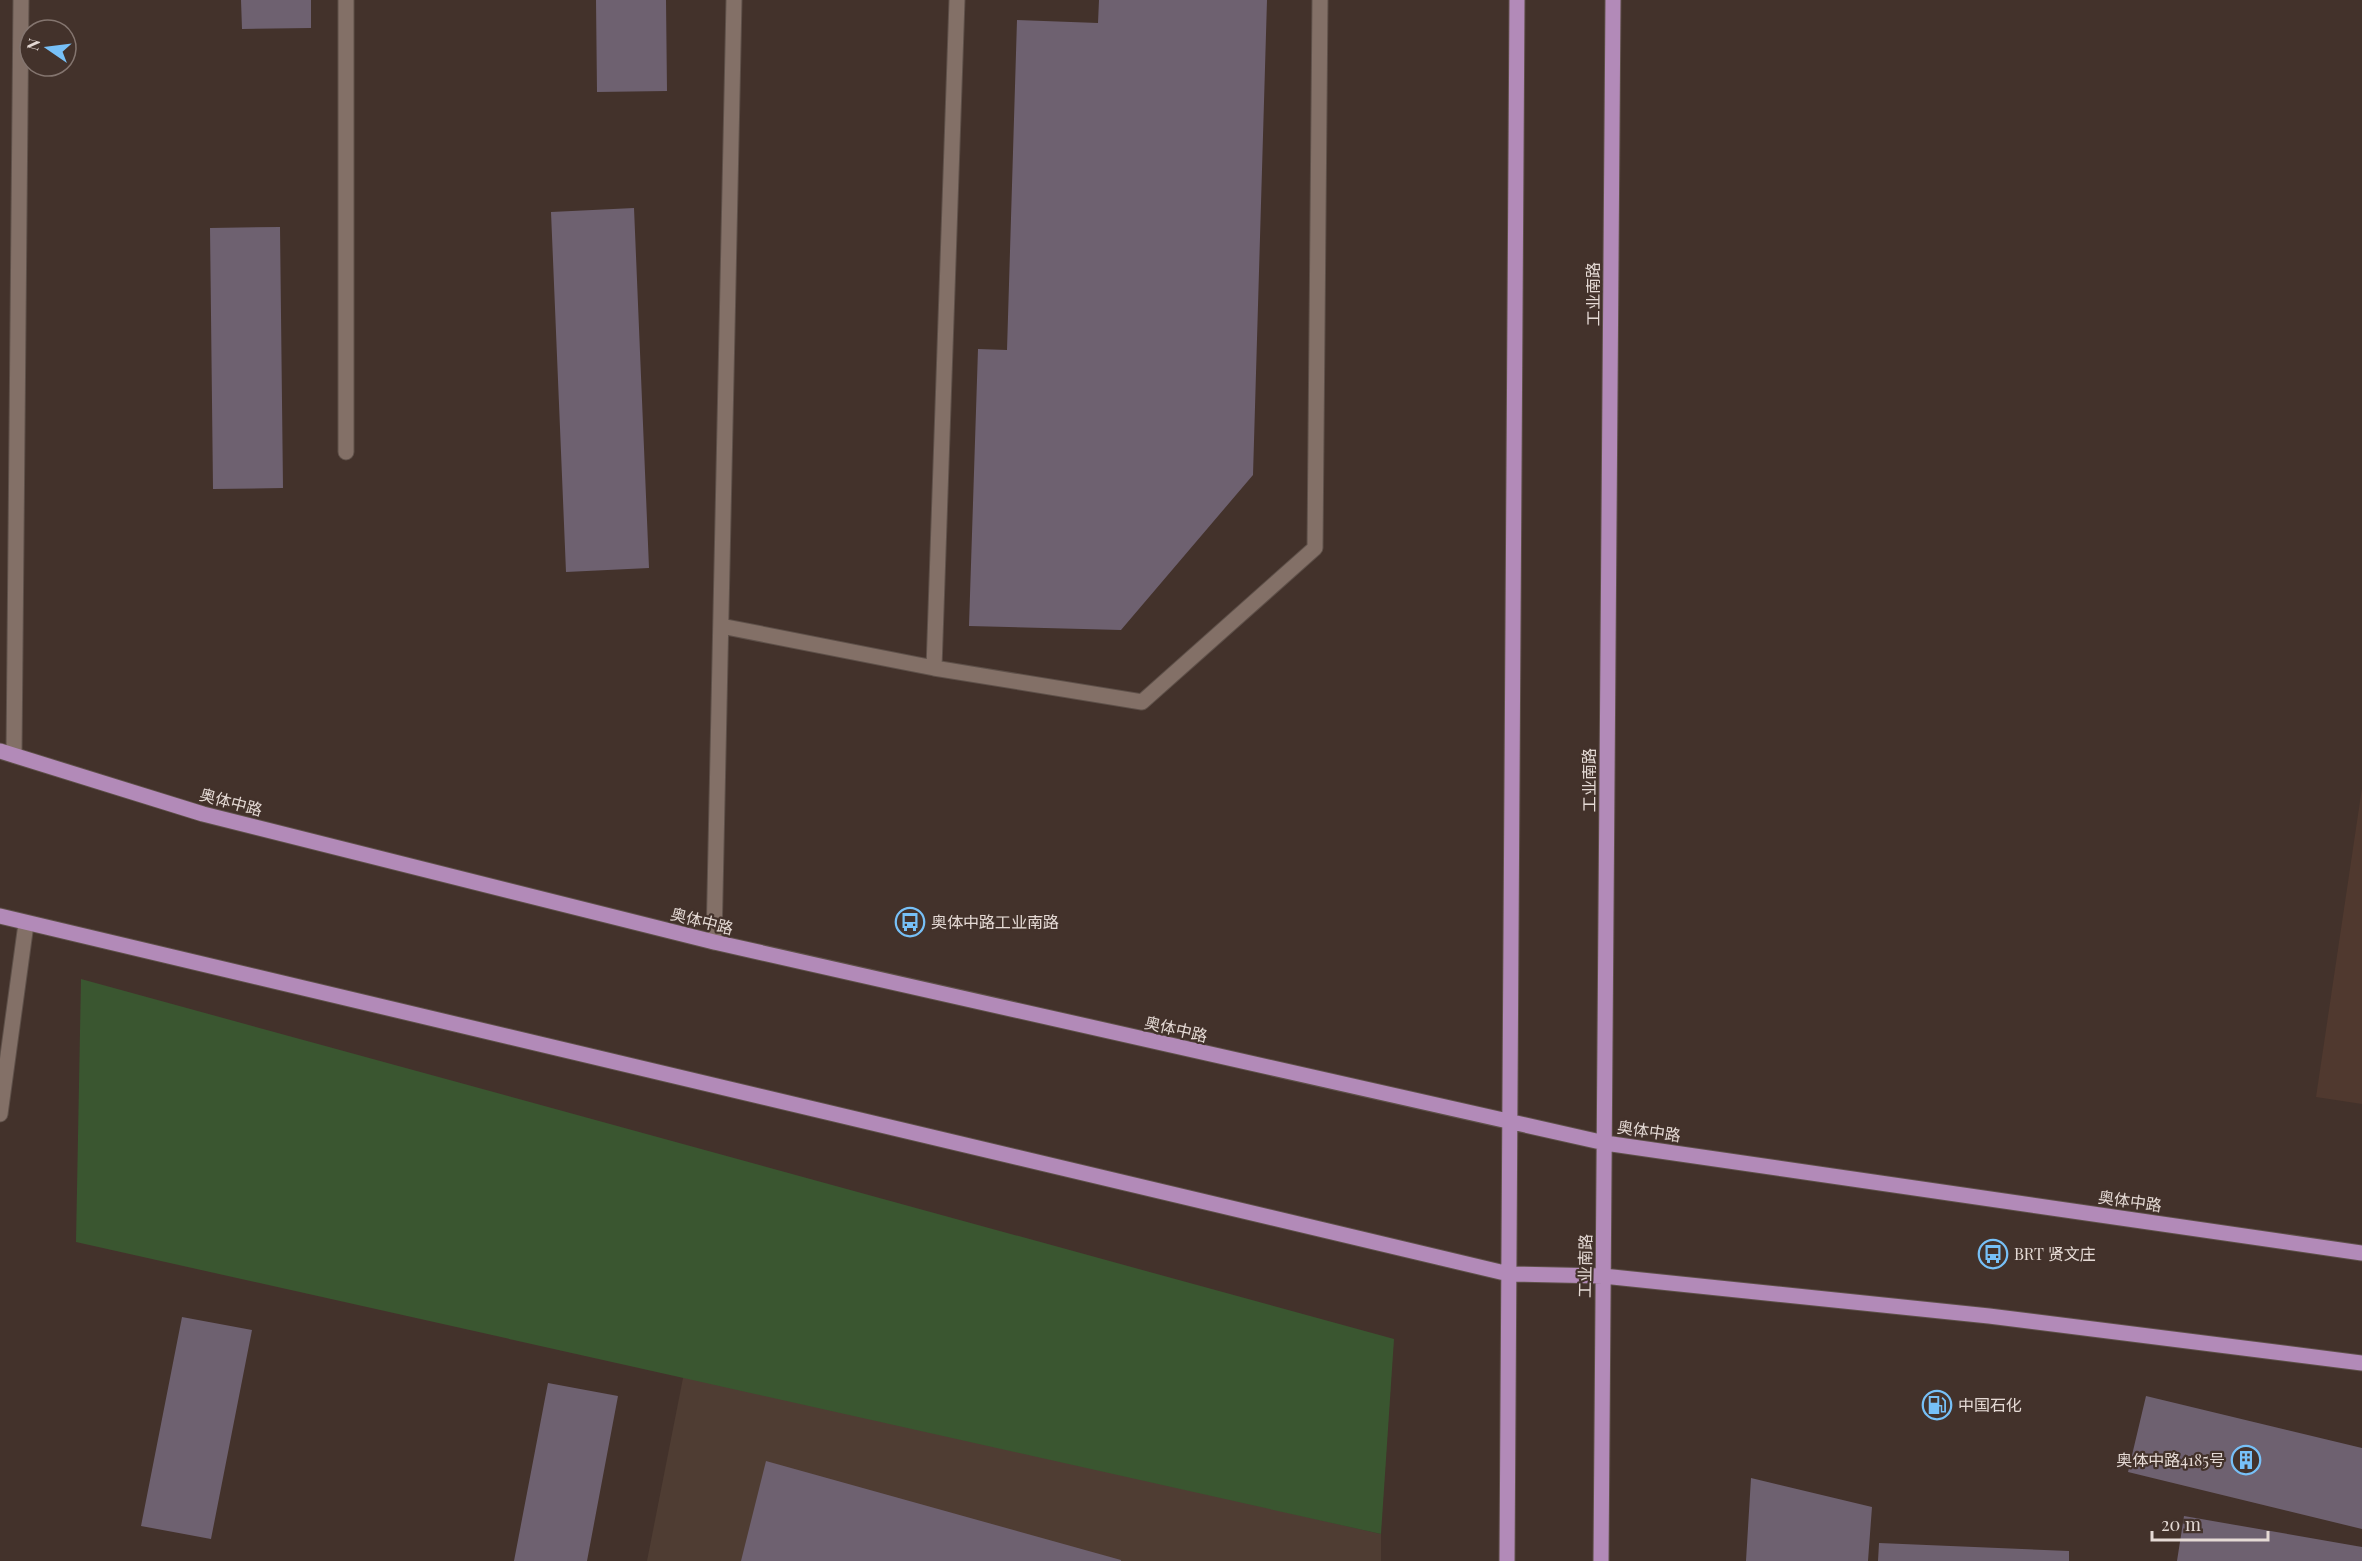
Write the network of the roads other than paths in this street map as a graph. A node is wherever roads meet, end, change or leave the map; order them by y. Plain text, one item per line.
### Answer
1 (21, 0) edge
2 (346, 0) edge
3 (734, 0) edge
4 (957, 0) edge
5 (1320, 0) edge
6 (1517, 0) edge
7 (1613, 0) edge
8 (346, 452) dead end
9 (721, 626) junction
10 (934, 668) junction
11 (7, 753) edge
12 (0, 916) edge
13 (26, 924) junction
14 (714, 942) junction
15 (0, 1114) edge
16 (1510, 1123) junction
17 (1605, 1143) junction
18 (2362, 1253) edge
19 (1509, 1274) junction
20 (1603, 1276) junction
21 (2362, 1363) edge
22 (1507, 1561) edge
23 (1601, 1561) edge

1 - 11 street
2 - 8 street
3 - 9 street
4 - 10 street
5 - 10 street
6 - 16 main road
7 - 17 main road, 工业南路
9 - 10 street
9 - 14 street
11 - 14 main road, 奥体中路
12 - 13 main road
13 - 15 street
13 - 19 main road
14 - 16 main road, 奥体中路
16 - 17 main road, 奥体中路
16 - 19 main road
17 - 18 main road, 奥体中路
17 - 20 main road, 工业南路
19 - 20 main road
19 - 22 main road
20 - 21 main road
20 - 23 main road, 工业南路

